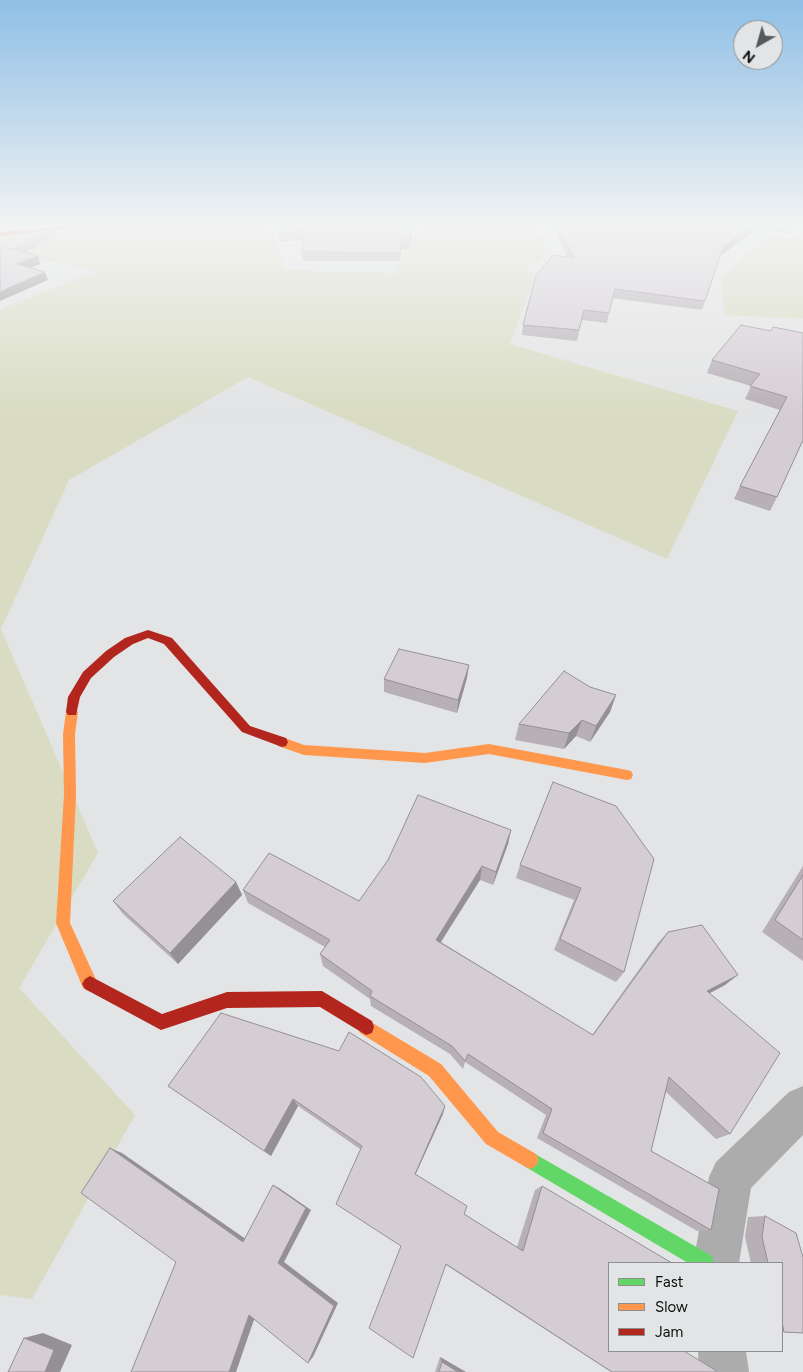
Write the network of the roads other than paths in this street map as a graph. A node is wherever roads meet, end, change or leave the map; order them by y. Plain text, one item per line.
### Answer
1 (627, 775) dead end
2 (803, 1106) edge
3 (703, 1262) edge
4 (716, 1262) edge
5 (722, 1352) edge
6 (724, 1372) edge

1 - 3 street
2 - 4 street
5 - 6 street

